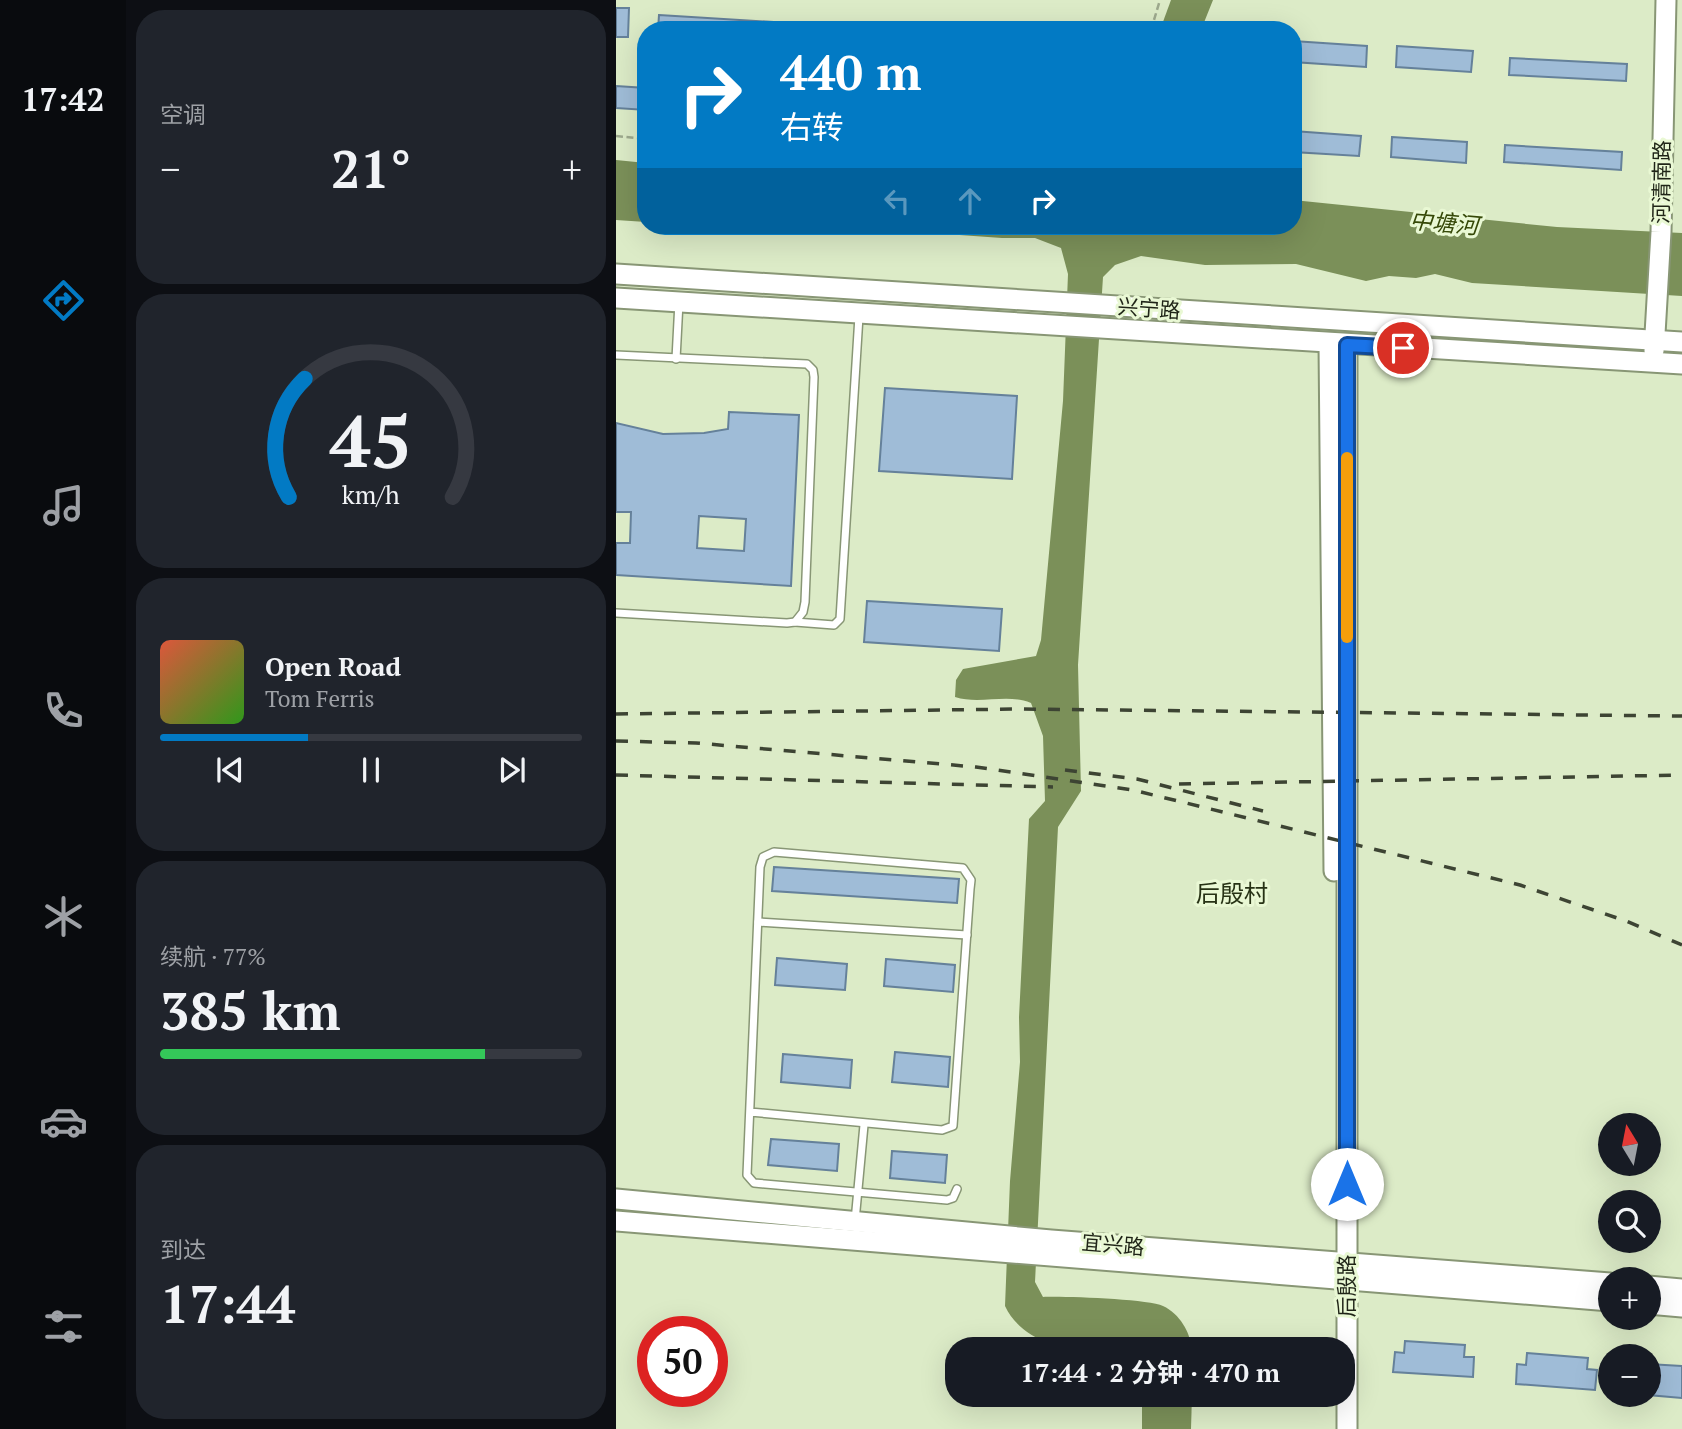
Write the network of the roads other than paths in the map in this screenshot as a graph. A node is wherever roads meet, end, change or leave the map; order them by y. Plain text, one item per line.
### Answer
1 (1666, 0) edge
2 (616, 274) edge
3 (616, 298) edge
4 (679, 301) junction
5 (859, 312) junction
6 (1655, 341) junction
7 (1682, 342) edge
8 (1338, 344) junction
9 (616, 355) edge
10 (676, 359) junction
11 (1653, 363) junction
12 (1682, 363) edge
13 (616, 613) edge
14 (794, 622) junction
15 (758, 922) junction
16 (968, 935) junction
17 (750, 1112) junction
18 (864, 1125) junction
19 (957, 1189) dead end
20 (856, 1192) junction
21 (616, 1199) edge
22 (616, 1221) edge
23 (855, 1222) junction
24 (994, 1244) junction
25 (1342, 1281) junction
26 (1598, 1283) edge
27 (1661, 1287) edge
28 (1682, 1289) edge
29 (1598, 1300) edge
30 (1661, 1305) edge
31 (1682, 1307) edge
32 (1341, 1337) edge
33 (1335, 1407) edge
34 (1345, 1407) edge
35 (1335, 1429) edge
36 (1347, 1429) edge

1 - 6 main road, 河清南路
2 - 6 main road, 兴宁路
3 - 4 main road
4 - 5 main road
4 - 10 lane
5 - 8 main road
5 - 14 lane
6 - 7 main road, 兴宁路
6 - 11 main road, 河清南路
8 - 11 main road
8 - 25 main road, 后殷路
9 - 10 lane
10 - 14 lane
11 - 12 main road
13 - 14 lane
15 - 16 lane
15 - 16 lane
15 - 17 lane
16 - 18 lane
17 - 18 lane
17 - 20 lane
18 - 20 lane
19 - 20 lane
20 - 23 lane
21 - 23 main road, 宜兴路
22 - 24 main road, 宜兴路
23 - 24 main road, 宜兴路
24 - 25 main road, 宜兴路
25 - 26 main road, 宜兴路
25 - 29 main road, 宜兴路
25 - 32 main road, 后殷路
27 - 28 main road
30 - 31 main road
33 - 35 main road
34 - 36 main road, 后殷路

